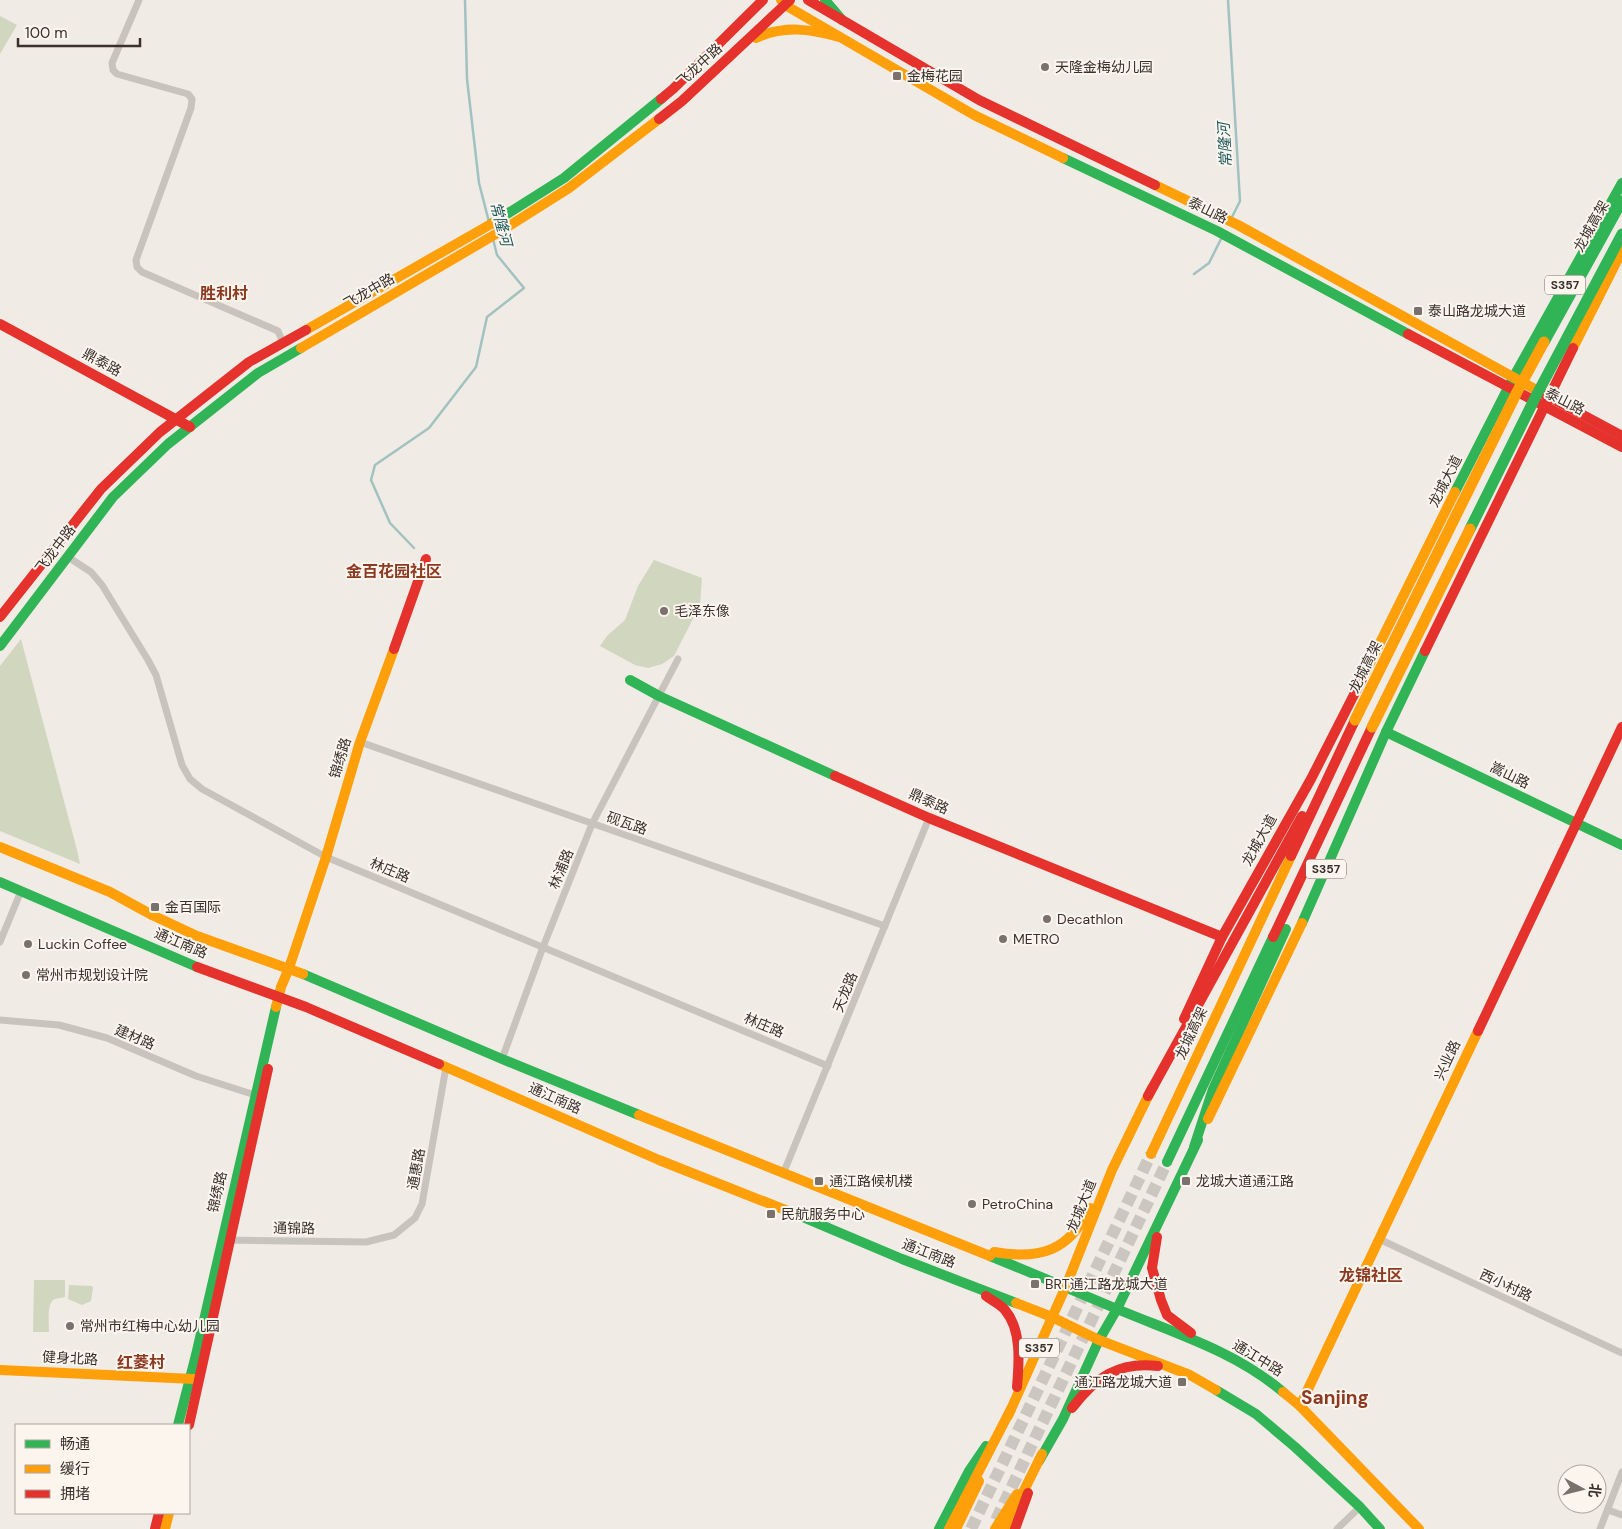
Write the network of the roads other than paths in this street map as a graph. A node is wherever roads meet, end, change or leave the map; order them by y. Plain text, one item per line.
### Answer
1 (139, 0) edge
2 (763, 0) edge
3 (808, 0) edge
4 (825, 0) edge
5 (785, 2) edge
6 (842, 20) junction
7 (839, 37) junction
8 (739, 48) junction
9 (1622, 183) edge
10 (1622, 201) edge
11 (491, 231) junction
12 (1622, 234) edge
13 (1622, 251) edge
14 (0, 324) edge
15 (283, 343) junction
16 (1511, 383) junction
17 (1546, 402) junction
18 (175, 420) junction
19 (190, 427) junction
20 (1622, 436) edge
21 (1622, 447) edge
22 (68, 557) junction
23 (426, 559) dead end
24 (0, 617) edge
25 (0, 646) edge
26 (678, 659) dead end
27 (630, 680) dead end
28 (658, 696) junction
29 (1356, 720) junction
30 (1372, 727) junction
31 (1622, 727) edge
32 (1386, 732) junction
33 (360, 742) junction
34 (929, 818) junction
35 (1576, 823) junction
36 (592, 824) junction
37 (1622, 845) edge
38 (0, 847) edge
39 (326, 856) junction
40 (0, 882) edge
41 (21, 891) junction
42 (885, 926) junction
43 (1222, 937) junction
44 (0, 942) edge
45 (543, 947) junction
46 (289, 968) junction
47 (281, 998) junction
48 (0, 1020) edge
49 (502, 1059) junction
50 (828, 1066) junction
51 (446, 1067) junction
52 (255, 1095) junction
53 (1148, 1096) junction
54 (1194, 1148) junction
55 (1151, 1154) tunnel mouth
56 (1167, 1162) tunnel mouth
57 (1112, 1170) junction
58 (783, 1174) junction
59 (1160, 1220) junction
60 (225, 1240) junction
61 (1379, 1240) junction
62 (366, 1242) joint
63 (960, 1244) junction
64 (953, 1279) junction
65 (1066, 1286) junction
66 (1117, 1308) junction
67 (1052, 1317) junction
68 (1099, 1340) junction
69 (1222, 1353) junction
70 (1622, 1353) edge
71 (1175, 1369) junction
72 (0, 1370) edge
73 (194, 1379) junction
74 (1016, 1396) junction
75 (1300, 1406) junction
76 (1011, 1409) junction
77 (1062, 1419) junction
78 (178, 1424) edge
79 (189, 1424) edge
80 (1042, 1454) junction
81 (1622, 1472) edge
82 (1360, 1507) junction
83 (1608, 1510) junction
84 (159, 1514) edge
85 (168, 1514) edge
86 (1621, 1515) edge
87 (155, 1529) edge
88 (165, 1529) edge
89 (939, 1529) edge
90 (949, 1529) edge
91 (956, 1529) edge
92 (995, 1529) edge
93 (1005, 1529) edge
94 (1015, 1529) edge
95 (1338, 1529) edge
96 (1380, 1529) edge
97 (1419, 1529) edge
98 (1600, 1529) edge

1 - 15 street
2 - 11 main road, 飞龙中路
3 - 6 main road, 泰山路
4 - 6 main road
5 - 7 main road, 泰山路
5 - 8 main road, 飞龙中路
6 - 16 main road, 泰山路
7 - 8 main road
7 - 16 main road, 泰山路
8 - 11 main road, 飞龙中路
9 - 16 main road, 龙城大道 / S357
10 - 29 main road, 龙城高架, bridge
11 - 15 main road, 飞龙中路
11 - 19 main road, 飞龙中路
12 - 30 main road, bridge
13 - 17 main road, S357
14 - 18 main road, 鼎泰路
15 - 18 main road, 飞龙中路
16 - 17 main road, 泰山路
16 - 43 main road, 龙城大道 / S357
17 - 20 main road, 泰山路
17 - 21 main road, 泰山路
17 - 32 main road, S357
18 - 19 main road, 鼎泰路
18 - 24 main road, 飞龙中路
19 - 22 main road, 飞龙中路
22 - 25 main road, 飞龙中路
22 - 39 street, 林庄路
23 - 33 main road, 锦绣路
26 - 28 street, 林浦路
27 - 28 main road, 鼎泰路
28 - 34 main road, 鼎泰路
28 - 36 street, 林浦路
29 - 53 main road
29 - 55 main road, 龙城高架
30 - 54 main road
30 - 56 main road
31 - 35 main road, 兴业路
32 - 35 main road, 嵩山路
32 - 54 main road, S357
33 - 36 street, 砚瓦路
33 - 39 main road, 锦绣路
34 - 42 street, 天龙路
34 - 43 main road, 鼎泰路
35 - 37 main road, 嵩山路
35 - 61 main road, 兴业路
36 - 42 street, 砚瓦路
36 - 45 street, 林浦路
38 - 46 main road, 通江南路
39 - 45 street, 林庄路
39 - 46 main road, 锦绣路
40 - 41 main road, 通江南路
41 - 44 street
41 - 47 main road, 通江南路
42 - 50 street, 天龙路
43 - 53 main road, 龙城大道 / S357
45 - 49 street, 林浦路
45 - 50 street, 林庄路
46 - 47 main road, 锦绣路
46 - 49 main road, 通江南路
47 - 51 main road, 通江南路
47 - 52 main road, 锦绣路
47 - 60 main road, 锦绣路
48 - 52 street, 建材路
49 - 58 main road, 通江南路
50 - 58 street, 天龙路
51 - 62 street, 通惠路
51 - 64 main road, 通江南路
52 - 60 main road, 锦绣路
53 - 57 main road, 龙城大道 / S357
54 - 59 main road, S357
57 - 63 main road
57 - 65 main road, 龙城大道 / S357
58 - 63 main road, 通江南路
59 - 66 main road, S357
59 - 69 main road
60 - 62 street, 通锦路
60 - 73 main road, 锦绣路
61 - 70 street, 西小村路
61 - 75 main road, 兴业路
63 - 65 main road, 通江南路
64 - 67 main road, 通江南路
64 - 74 main road
65 - 66 main road, 通江中路
65 - 67 main road, 龙城大道 / S357
66 - 68 main road, S357
66 - 69 main road, 通江中路
67 - 68 main road, 通江南路
67 - 74 main road, 龙城大道 / S357
68 - 71 main road
68 - 77 main road, S357
69 - 75 main road, 通江中路
71 - 77 main road
71 - 82 main road
72 - 73 main road, 健身北路
73 - 78 main road, 锦绣路
73 - 79 main road, 锦绣路
74 - 76 main road, 龙城大道 / S357
75 - 97 main road, 通江中路
76 - 89 main road
76 - 90 main road
76 - 91 main road, 龙城大道 / S357
77 - 80 main road, S357
80 - 92 main road, S357
80 - 93 main road
80 - 94 main road
81 - 83 street
82 - 95 street
82 - 96 main road
83 - 86 street
83 - 98 street
84 - 87 main road
85 - 88 main road

